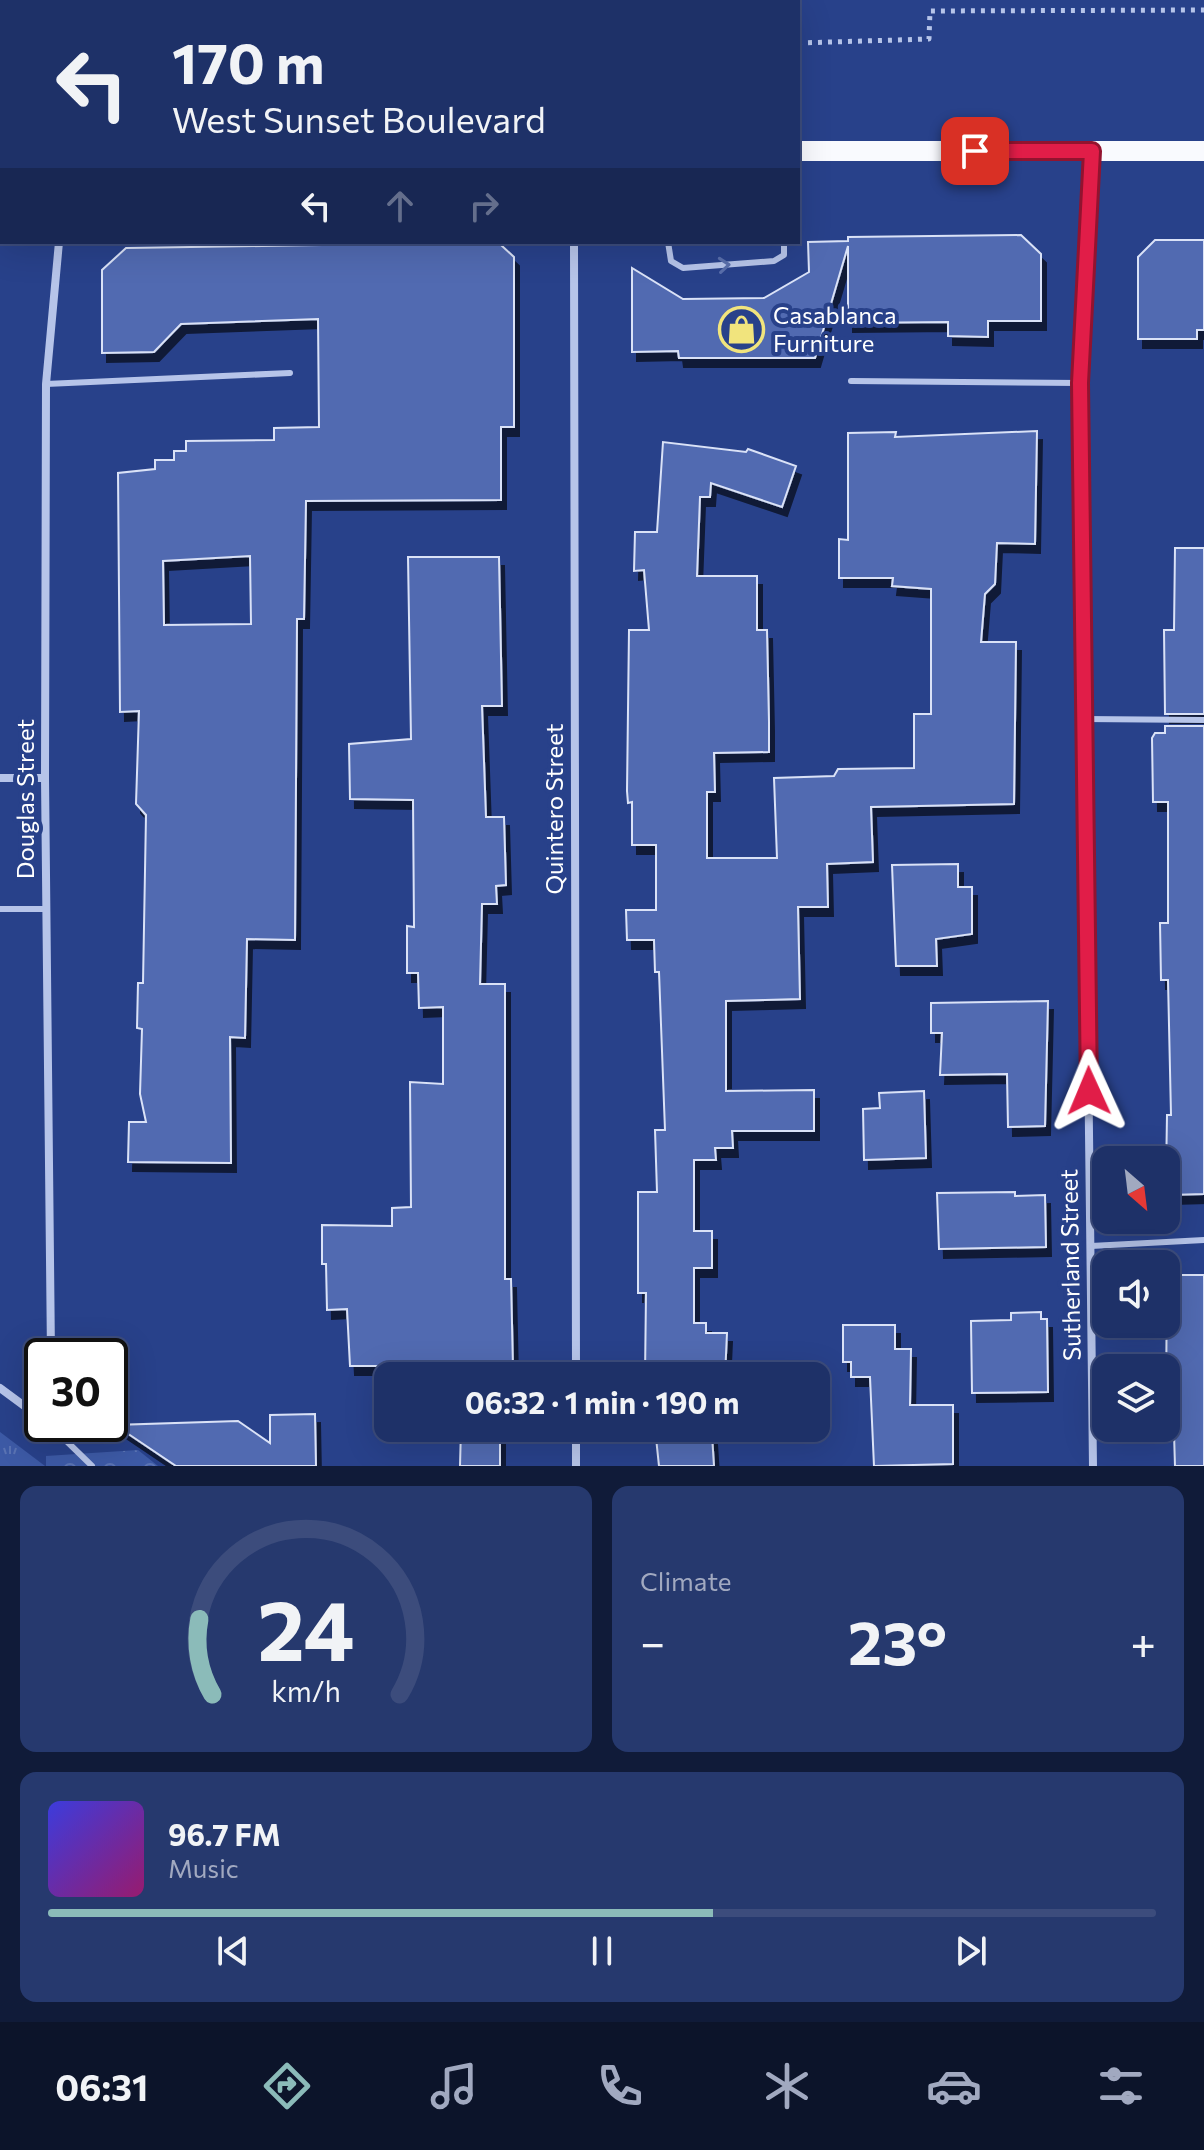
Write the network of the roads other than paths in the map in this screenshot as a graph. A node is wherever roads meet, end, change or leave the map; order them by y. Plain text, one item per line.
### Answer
1 (800, 151) edge
2 (1092, 151) junction
3 (1204, 151) edge
4 (59, 244) edge
5 (574, 244) edge
6 (668, 244) edge
7 (784, 244) edge
8 (290, 373) dead end
9 (851, 381) dead end
10 (1080, 383) junction
11 (46, 384) junction
12 (1084, 719) junction
13 (1204, 720) edge
14 (0, 778) edge
15 (45, 778) junction
16 (0, 909) edge
17 (47, 909) junction
18 (1204, 1240) edge
19 (1091, 1246) junction
20 (51, 1338) edge
21 (576, 1362) edge
22 (0, 1388) edge
23 (24, 1406) edge
24 (68, 1442) edge
25 (576, 1442) edge
26 (92, 1466) edge
27 (576, 1466) edge
28 (1093, 1466) edge

1 - 2 main road
2 - 3 main road
2 - 10 street, Sutherland Street
4 - 11 street, Douglas Street
5 - 21 street, Quintero Street
6 -> 7 lane
8 - 11 lane
9 - 10 lane
10 - 12 street, Sutherland Street
11 - 15 street, Douglas Street
12 - 13 lane
12 - 19 street, Sutherland Street
14 - 15 street
15 - 17 street, Douglas Street
16 - 17 lane
17 - 20 street, Douglas Street
18 - 19 lane
19 - 28 street, Sutherland Street
22 - 23 street
24 - 26 lane
25 - 27 street

